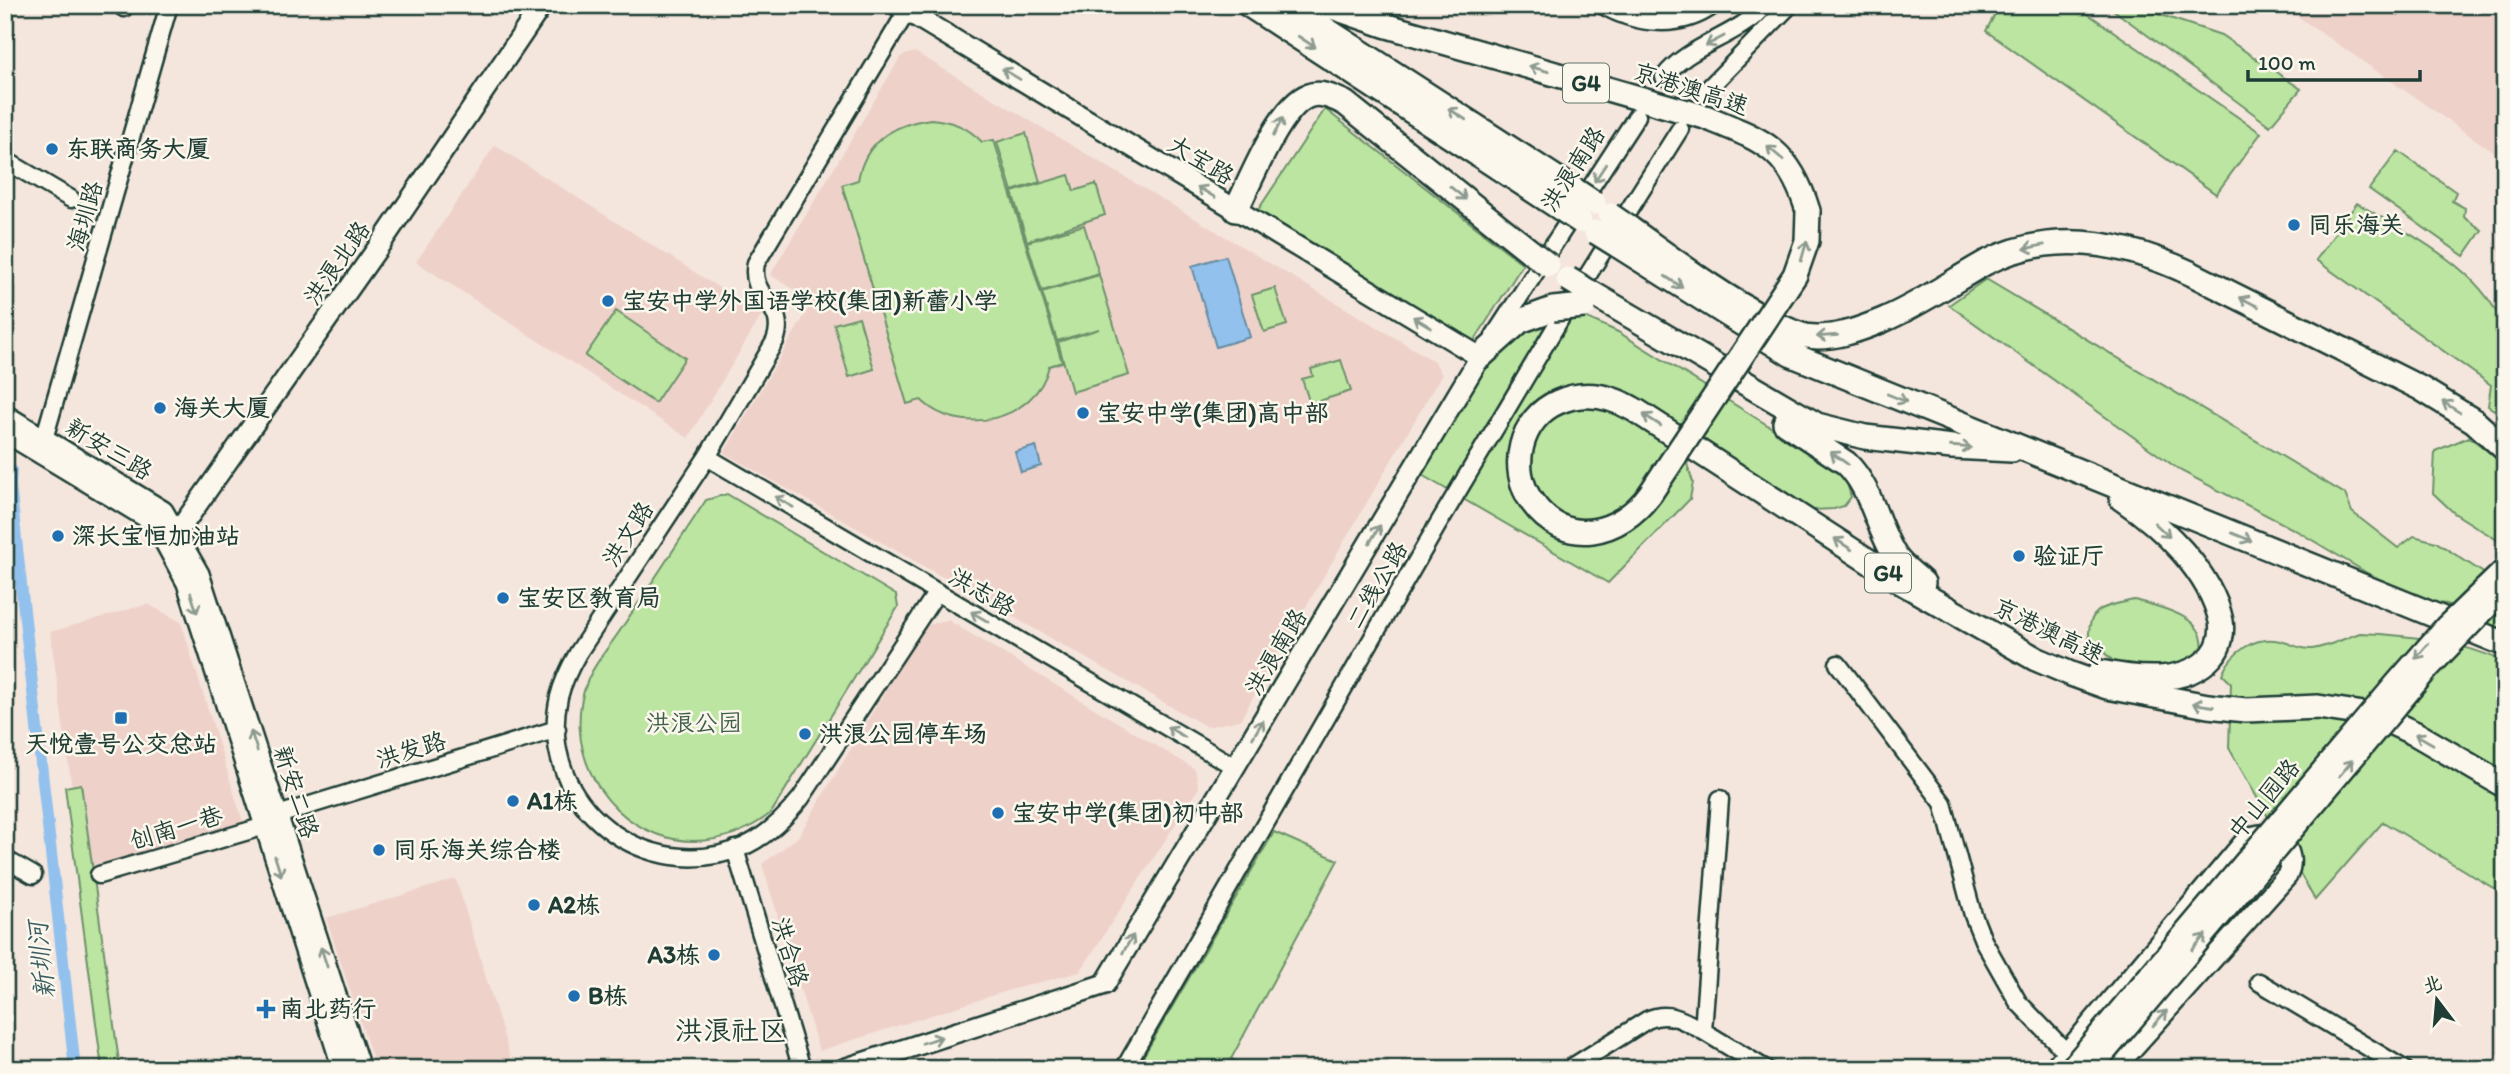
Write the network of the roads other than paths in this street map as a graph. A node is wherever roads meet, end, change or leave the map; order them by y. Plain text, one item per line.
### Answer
1 (169, 5) edge
2 (542, 5) edge
3 (1249, 5) edge
4 (1288, 5) edge
5 (1326, 5) edge
6 (1602, 5) edge
7 (1714, 5) edge
8 (1766, 5) edge
9 (1790, 5) edge
10 (902, 8) edge
11 (1664, 76) dead end
12 (1703, 94) dead end
13 (1637, 116) dead end
14 (1680, 130) dead end
15 (5, 160) edge
16 (71, 199) dead end
17 (1236, 210) junction
18 (1596, 218) junction
19 (1580, 292) junction
20 (1480, 357) junction
21 (6, 429) edge
22 (44, 439) junction
23 (2505, 449) edge
24 (2041, 455) junction
25 (707, 457) junction
26 (2065, 465) junction
27 (172, 541) junction
28 (2505, 568) edge
29 (1914, 575) junction
30 (2505, 590) edge
31 (936, 592) junction
32 (1948, 609) junction
33 (2505, 644) edge
34 (1838, 664) dead end
35 (557, 729) junction
36 (1235, 767) junction
37 (2505, 786) edge
38 (1720, 799) dead end
39 (271, 820) junction
40 (734, 849) junction
41 (5, 859) edge
42 (33, 875) dead end
43 (99, 875) dead end
44 (2259, 982) dead end
45 (1703, 1031) junction
46 (2068, 1061) edge
47 (343, 1069) edge
48 (360, 1069) edge
49 (802, 1069) edge
50 (844, 1069) edge
51 (1124, 1069) edge
52 (1569, 1069) edge
53 (1766, 1069) edge
54 (2053, 1069) edge
55 (2092, 1069) edge
56 (2114, 1069) edge
57 (2403, 1069) edge

1 - 22 street, 海圳路
2 - 27 main road, 洪浪北路
3 -> 18 highway
18 -> 4 highway
32 -> 5 highway, 京港澳高速 / G4, bridge
6 - 7 street
8 -> 11 street
9 - 12 street
17 -> 10 main road, 大宝路
10 - 25 street, 洪文路
13 -> 20 street, 洪浪南路
14 - 51 street, 二线公路
15 - 16 street
17 -> 19 highway
20 -> 17 main road, 大宝路
23 -> 18 highway
18 -> 24 highway
19 - 20 highway, bridge
19 -> 24 highway
29 -> 19 highway
36 -> 20 main road, 洪浪南路
21 - 22 main road, 新安三路
21 - 27 main road, 新安三路
22 - 27 main road, 新安三路
24 - 26 highway
31 -> 25 street, 洪志路
25 - 35 street, 洪文路
26 -> 29 highway
26 -> 33 highway
27 - 39 main road, 新安二路
28 -> 46 main road, 中山园路, bridge
29 - 32 highway
55 -> 30 main road, 中山园路, bridge
36 -> 31 street, 洪志路
31 - 40 street, 洪文路
37 -> 32 highway, 京港澳高速 / G4
34 - 46 street
35 - 39 street, 洪发路
35 - 40 street, 洪文路
50 -> 36 main road, 洪浪南路
38 - 45 street
39 - 43 street, 创南一巷
39 -> 47 main road, 新安二路
48 -> 39 main road, 新安二路
40 - 49 street, 洪合路
41 - 42 street
44 - 57 street
45 - 52 street
45 - 53 street
46 - 54 main road
56 -> 46 main road

